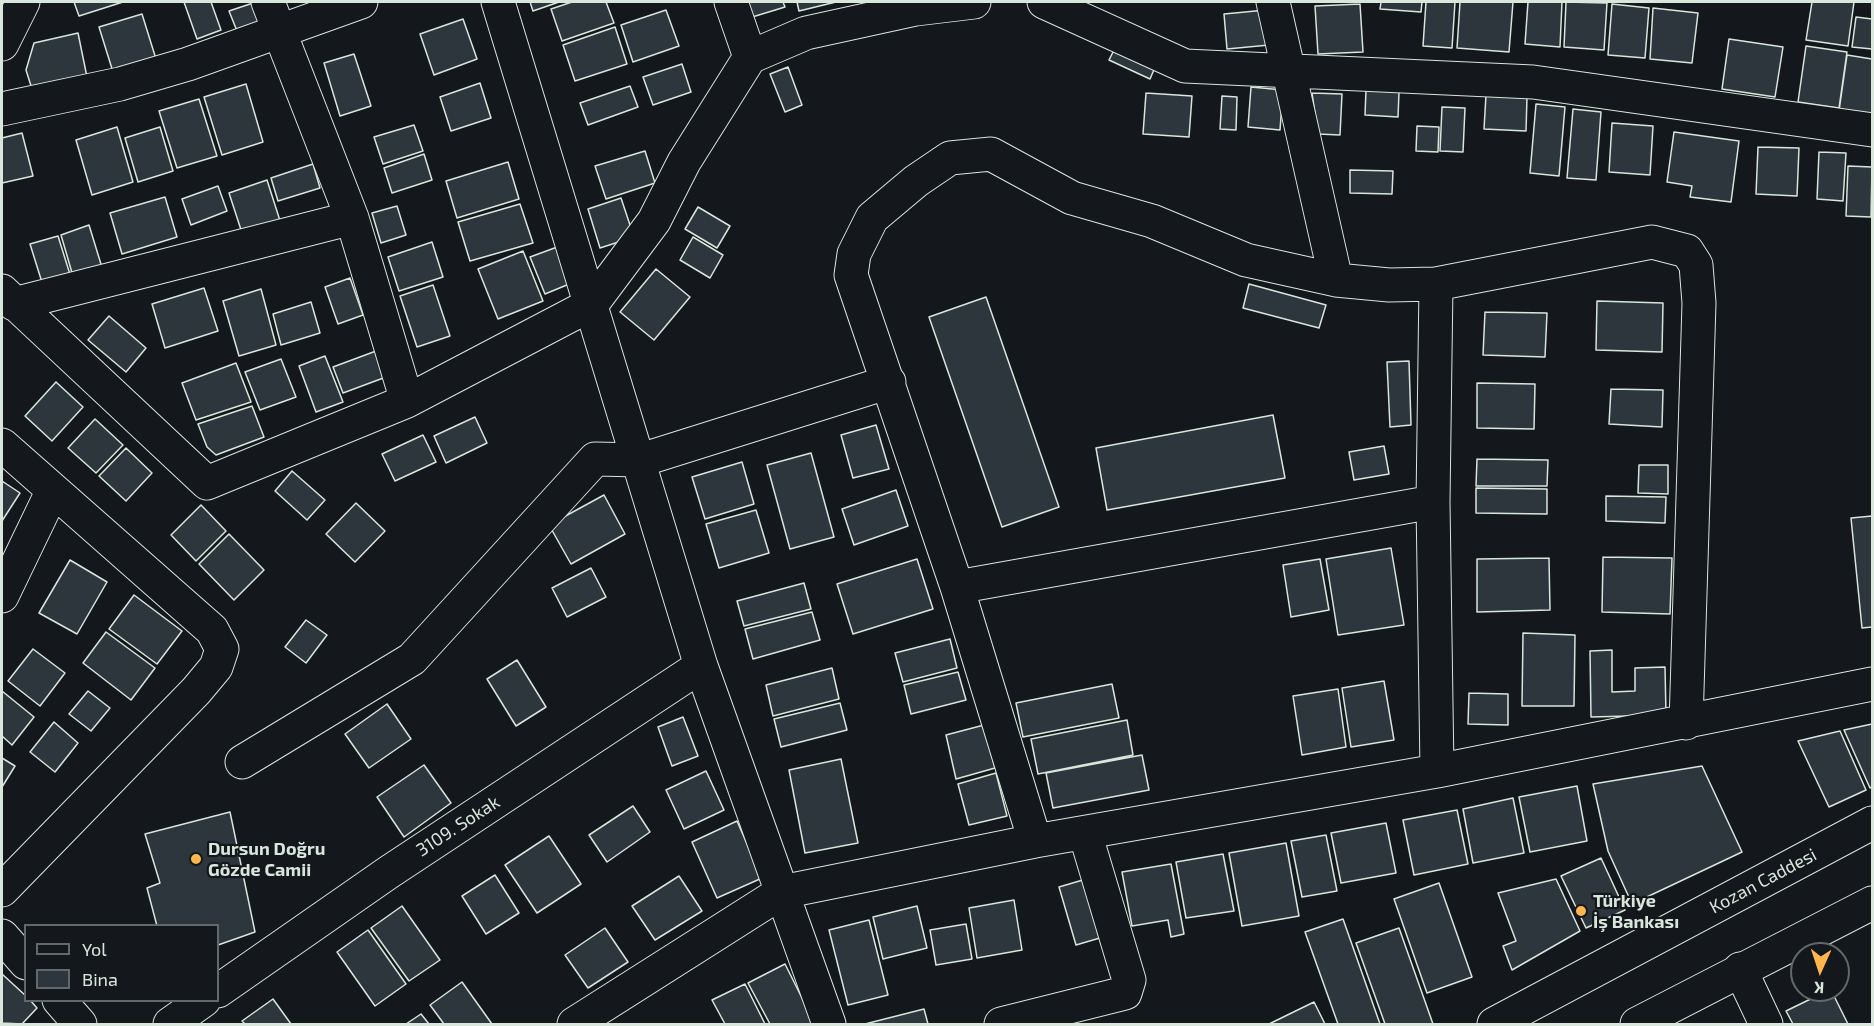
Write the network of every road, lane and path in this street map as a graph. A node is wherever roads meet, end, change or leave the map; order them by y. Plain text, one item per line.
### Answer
1 (23, 2) edge
2 (268, 2) edge
3 (361, 2) edge
4 (498, 2) edge
5 (731, 2) edge
6 (974, 2) edge
7 (1044, 2) edge
8 (1273, 2) edge
9 (279, 32) junction
10 (2, 44) edge
11 (750, 57) junction
12 (1291, 71) junction
13 (2, 109) edge
14 (1872, 130) edge
15 (352, 218) junction
16 (1336, 280) junction
17 (1436, 284) junction
18 (8, 297) edge
19 (592, 304) junction
20 (889, 382) junction
21 (407, 401) junction
22 (2, 445) edge
23 (641, 460) junction
24 (53, 490) junction
25 (1433, 502) junction
26 (957, 587) junction
27 (2, 596) edge
28 (701, 666) junction
29 (1872, 684) edge
30 (1686, 723) junction
31 (242, 762) dead end
32 (1437, 771) junction
33 (1872, 822) edge
34 (1085, 833) junction
35 (1035, 841) junction
36 (2, 890) edge
37 (782, 892) junction
38 (1872, 903) edge
39 (2, 936) edge
40 (24, 961) edge
41 (1740, 969) junction
42 (219, 990) edge
43 (61, 1002) edge
44 (201, 1002) edge
45 (1084, 1014) edge
46 (80, 1024) edge
47 (170, 1024) edge
48 (574, 1024) edge
49 (829, 1024) edge
50 (1001, 1024) edge
51 (1494, 1024) edge
52 (1637, 1024) edge
53 (1766, 1024) edge

1 - 10 main road
2 - 9 main road
3 - 9 main road
4 - 19 main road
5 - 11 main road
6 - 11 main road
7 - 12 main road
8 - 12 main road
9 - 13 main road
9 - 15 main road
11 - 19 main road
12 - 14 main road
12 - 16 main road
15 - 18 main road
15 - 21 main road
16 - 17 main road
16 - 20 main road
17 - 25 main road
17 - 30 main road
18 - 21 main road
19 - 21 main road
19 - 23 main road
20 - 23 main road
20 - 26 main road
22 - 24 main road
23 - 28 main road
23 - 31 main road
24 - 27 main road
24 - 36 main road
25 - 26 main road
25 - 32 main road
26 - 35 main road
28 - 37 main road
28 - 42 main road, 3109. Sokak
29 - 30 main road
30 - 32 main road
32 - 34 main road
33 - 51 main road, Kozan Caddesi
34 - 35 main road
34 - 45 main road
35 - 37 main road
37 - 48 main road
37 - 49 main road
38 - 41 main road
39 - 40 main road
41 - 52 main road
41 - 53 main road
43 - 46 main road
44 - 47 main road
45 - 50 main road

